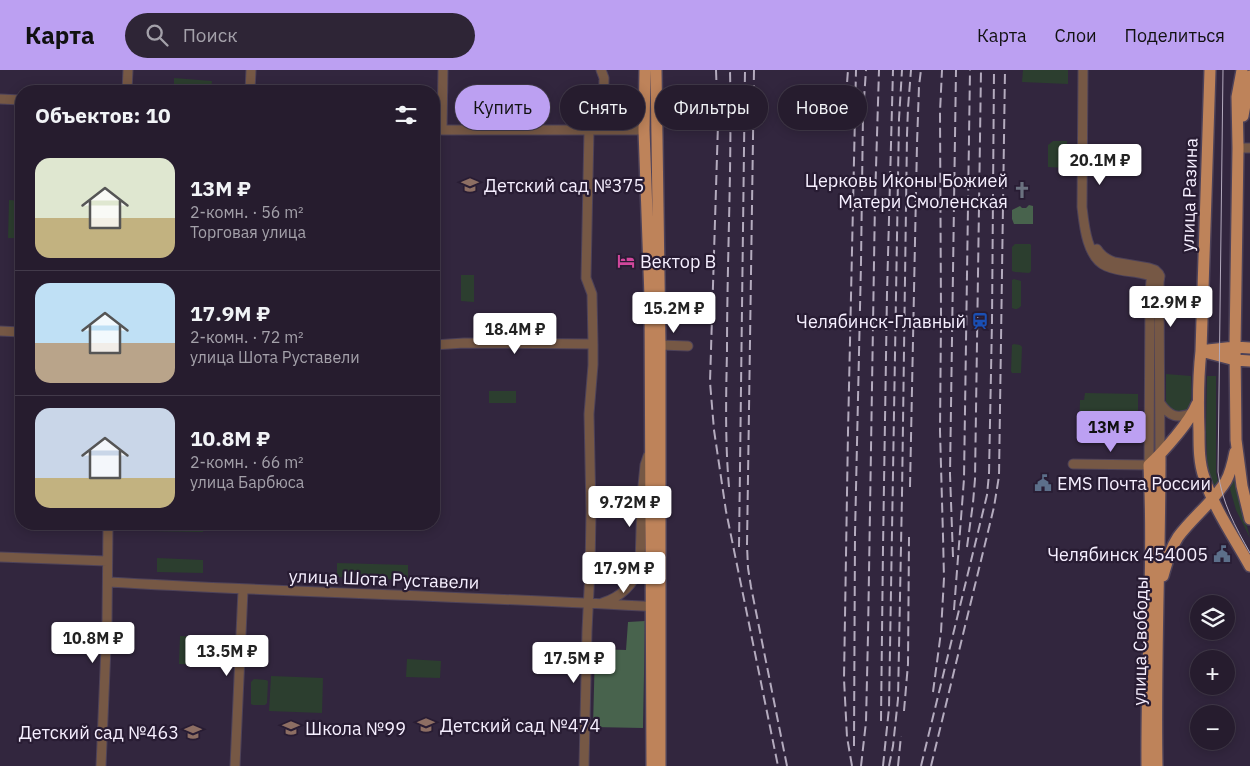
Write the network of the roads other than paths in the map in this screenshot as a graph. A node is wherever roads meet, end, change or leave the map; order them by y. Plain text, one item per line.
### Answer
1 (128, 70) edge
2 (250, 70) edge
3 (443, 70) edge
4 (602, 70) edge
5 (645, 70) edge
6 (656, 70) edge
7 (662, 70) edge
8 (1083, 70) edge
9 (1089, 70) edge
10 (1210, 70) edge
11 (1242, 70) edge
12 (1250, 76) edge
13 (127, 85) edge
14 (250, 85) edge
15 (604, 85) edge
16 (645, 85) edge
17 (656, 85) edge
18 (661, 85) edge
19 (0, 99) edge
20 (15, 100) edge
21 (560, 130) edge
22 (589, 130) edge
23 (644, 130) edge
24 (657, 130) edge
25 (1242, 146) edge
26 (1139, 269) junction
27 (1156, 274) junction
28 (0, 331) edge
29 (15, 332) edge
30 (593, 344) junction
31 (440, 345) edge
32 (660, 345) junction
33 (688, 346) dead end
34 (1235, 347) junction
35 (1250, 348) edge
36 (1201, 351) junction
37 (1235, 360) junction
38 (1250, 361) edge
39 (1150, 378) junction
40 (1160, 378) junction
41 (1198, 400) junction
42 (1160, 403) junction
43 (1194, 413) junction
44 (1236, 440) junction
45 (650, 447) junction
46 (1160, 455) junction
47 (1073, 464) dead end
48 (1149, 465) junction
49 (1246, 474) edge
50 (1212, 498) junction
51 (1250, 519) edge
52 (108, 530) edge
53 (0, 557) edge
54 (107, 561) junction
55 (1250, 566) edge
56 (108, 582) junction
57 (243, 590) junction
58 (1159, 594) junction
59 (593, 604) junction
60 (656, 607) junction
61 (101, 766) edge
62 (235, 766) edge
63 (584, 766) edge
64 (652, 766) edge
65 (660, 766) edge
66 (1147, 766) edge
67 (1157, 766) edge

1 - 13 street
2 - 14 street
3 - 21 street
4 - 15 street
5 - 16 main road
6 - 17 main road
7 - 18 main road
8 - 26 street
9 - 26 street
10 - 36 main road, улица Разина
11 - 25 main road
12 - 25 main road
19 - 20 street
22 - 30 street
23 - 45 main road
24 - 32 main road
25 - 34 main road
26 - 27 street
27 - 39 street, улица Свободы
27 - 40 street, улица Свободы
28 - 29 street
30 - 31 street
30 - 59 street
32 - 33 street
32 - 60 main road
34 - 35 main road
34 - 36 main road
34 - 37 main road
36 - 37 main road
36 - 41 main road, улица Разина
37 - 38 main road
37 - 44 main road
39 - 40 street
39 - 48 street, улица Свободы
40 - 42 street, улица Свободы
41 - 43 main road
41 - 50 main road, улица Разина
42 - 43 street
42 - 46 street, улица Свободы
43 - 46 main road
44 - 49 main road
44 - 50 main road
45 - 59 street
45 - 60 main road
46 - 48 main road
46 - 58 main road, улица Свободы
47 - 48 street
48 - 66 main road, улица Свободы
49 - 51 main road
50 - 55 main road, улица Разина
50 - 58 main road
52 - 54 street
53 - 54 street
54 - 56 street
56 - 57 street, улица Шота Руставели
56 - 61 street
57 - 59 street, улица Шота Руставели
57 - 62 street
58 - 67 main road, улица Свободы
59 - 60 street, улица Шота Руставели
59 - 63 street
60 - 64 main road
60 - 65 main road

